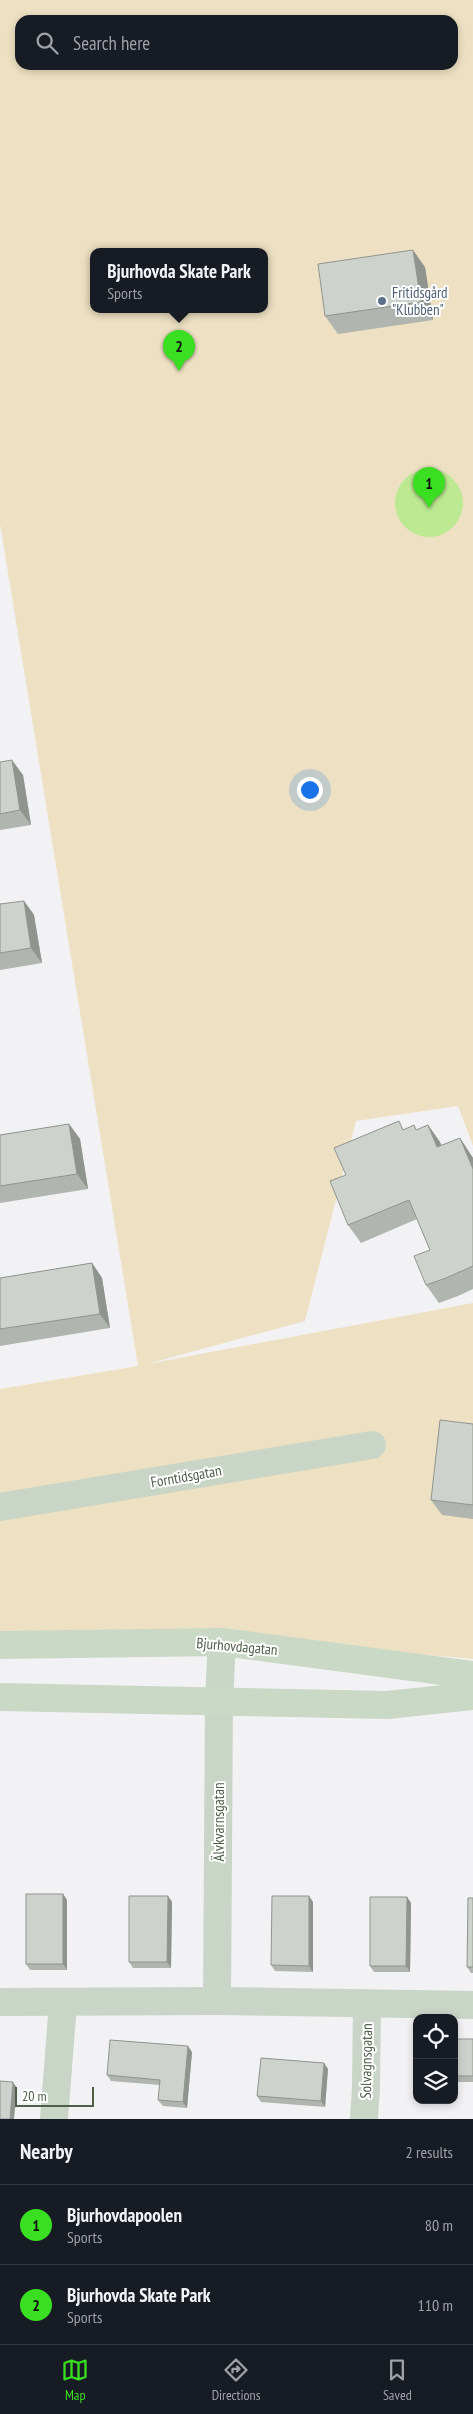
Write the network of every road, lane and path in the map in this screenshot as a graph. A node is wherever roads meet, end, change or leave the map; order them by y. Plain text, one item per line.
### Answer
1 (372, 1445) dead end
2 (0, 1507) edge
3 (222, 1642) junction
4 (0, 1646) edge
5 (473, 1674) edge
6 (473, 1696) edge
7 (0, 1697) edge
8 (219, 1700) junction
9 (217, 2001) junction
10 (0, 2002) edge
11 (64, 2003) junction
12 (367, 2004) junction
13 (473, 2004) edge
14 (54, 2119) edge
15 (364, 2119) edge

1 - 2 street, Forntidsgatan
3 - 4 main road, Bjurhovdagatan
3 - 5 main road, Bjurhovdagatan
3 - 8 street, Älvkvarnsgatan
6 - 8 main road
7 - 8 main road
8 - 9 street, Älvkvarnsgatan
9 - 11 street
9 - 12 street
10 - 11 street
11 - 14 street
12 - 13 street
12 - 15 street, Solvagnsgatan

